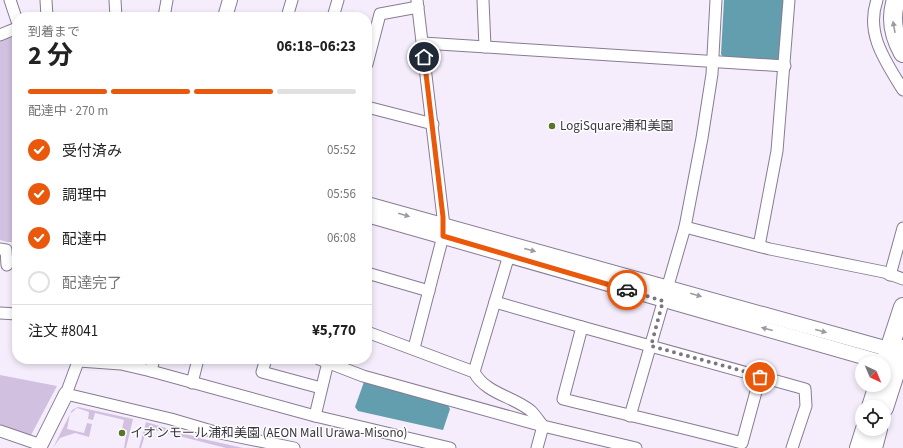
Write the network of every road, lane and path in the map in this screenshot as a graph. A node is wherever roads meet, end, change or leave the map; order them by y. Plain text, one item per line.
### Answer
1 (10, 0) edge
2 (46, 0) edge
3 (115, 0) edge
4 (167, 0) edge
5 (230, 0) edge
6 (292, 0) edge
7 (338, 0) edge
8 (483, 0) edge
9 (716, 0) edge
10 (789, 0) edge
11 (877, 0) edge
12 (896, 0) edge
13 (417, 4) edge
14 (14, 12) edge
15 (47, 12) edge
16 (116, 12) edge
17 (165, 12) edge
18 (226, 12) edge
19 (288, 12) edge
20 (334, 12) edge
21 (12, 30) edge
22 (0, 36) edge
23 (423, 43) junction
24 (372, 45) edge
25 (485, 47) junction
26 (903, 53) edge
27 (713, 62) junction
28 (785, 66) junction
29 (903, 90) edge
30 (372, 108) edge
31 (433, 124) junction
32 (372, 206) edge
33 (372, 216) edge
34 (685, 227) junction
35 (903, 228) edge
36 (444, 231) junction
37 (759, 246) junction
38 (0, 249) edge
39 (509, 255) junction
40 (7, 265) dead end
41 (372, 274) edge
42 (890, 274) junction
43 (903, 279) edge
44 (667, 287) junction
45 (429, 291) junction
46 (663, 301) junction
47 (495, 302) junction
48 (903, 306) edge
49 (0, 313) edge
50 (12, 314) edge
51 (582, 327) junction
52 (372, 334) edge
53 (651, 346) junction
54 (414, 348) junction
55 (896, 358) edge
56 (77, 364) edge
57 (127, 364) edge
58 (153, 364) edge
59 (197, 364) edge
60 (264, 364) edge
61 (323, 364) edge
62 (331, 364) edge
63 (151, 372) junction
64 (474, 372) junction
65 (760, 377) junction
66 (192, 382) junction
67 (321, 388) junction
68 (66, 394) junction
69 (886, 400) edge
70 (316, 416) junction
71 (630, 416) junction
72 (543, 426) junction
73 (0, 431) edge
74 (863, 436) edge
75 (876, 436) edge
76 (40, 446) edge
77 (294, 448) edge
78 (450, 448) edge
79 (537, 448) edge
80 (636, 448) edge
81 (792, 448) edge
82 (859, 448) edge
83 (873, 448) edge

1 - 14 street
2 - 15 street
3 - 16 street
4 - 17 street
5 - 18 street
6 - 19 street
7 - 20 street
8 - 25 street
9 - 27 street
10 - 28 street
11 - 29 street
26 -> 12 highway
13 - 23 street
13 - 24 street
21 - 22 street
23 - 25 street
23 - 31 street
25 - 27 street
27 - 28 street
27 - 34 street
28 - 37 street
30 - 31 street
31 - 36 street
32 -> 36 street
33 - 36 street
34 - 37 street
34 - 44 street
35 - 42 street
36 - 39 street
36 -> 44 street
36 - 45 street
37 - 42 street
38 - 40 street
39 - 46 street
39 - 47 street
41 - 45 street
42 - 43 street
44 - 46 street
44 -> 55 street
45 - 54 street
46 - 53 street
55 -> 46 street
47 - 51 street
47 - 64 street
48 - 55 highway
49 - 50 street
51 - 53 street
51 - 71 street
52 - 54 street
53 - 65 street
53 - 71 street
54 - 64 street
55 - 69 highway
56 - 68 street
57 - 63 street
58 - 63 street
59 - 66 street
60 - 67 street
61 - 67 street
62 - 72 street
63 - 66 street
64 - 72 street
65 - 71 street
65 - 81 street
66 - 70 street
67 - 70 street
68 - 76 street
68 - 77 street
70 - 78 street
72 - 79 street
72 - 80 street
73 - 76 street
74 - 82 highway
75 - 83 highway

